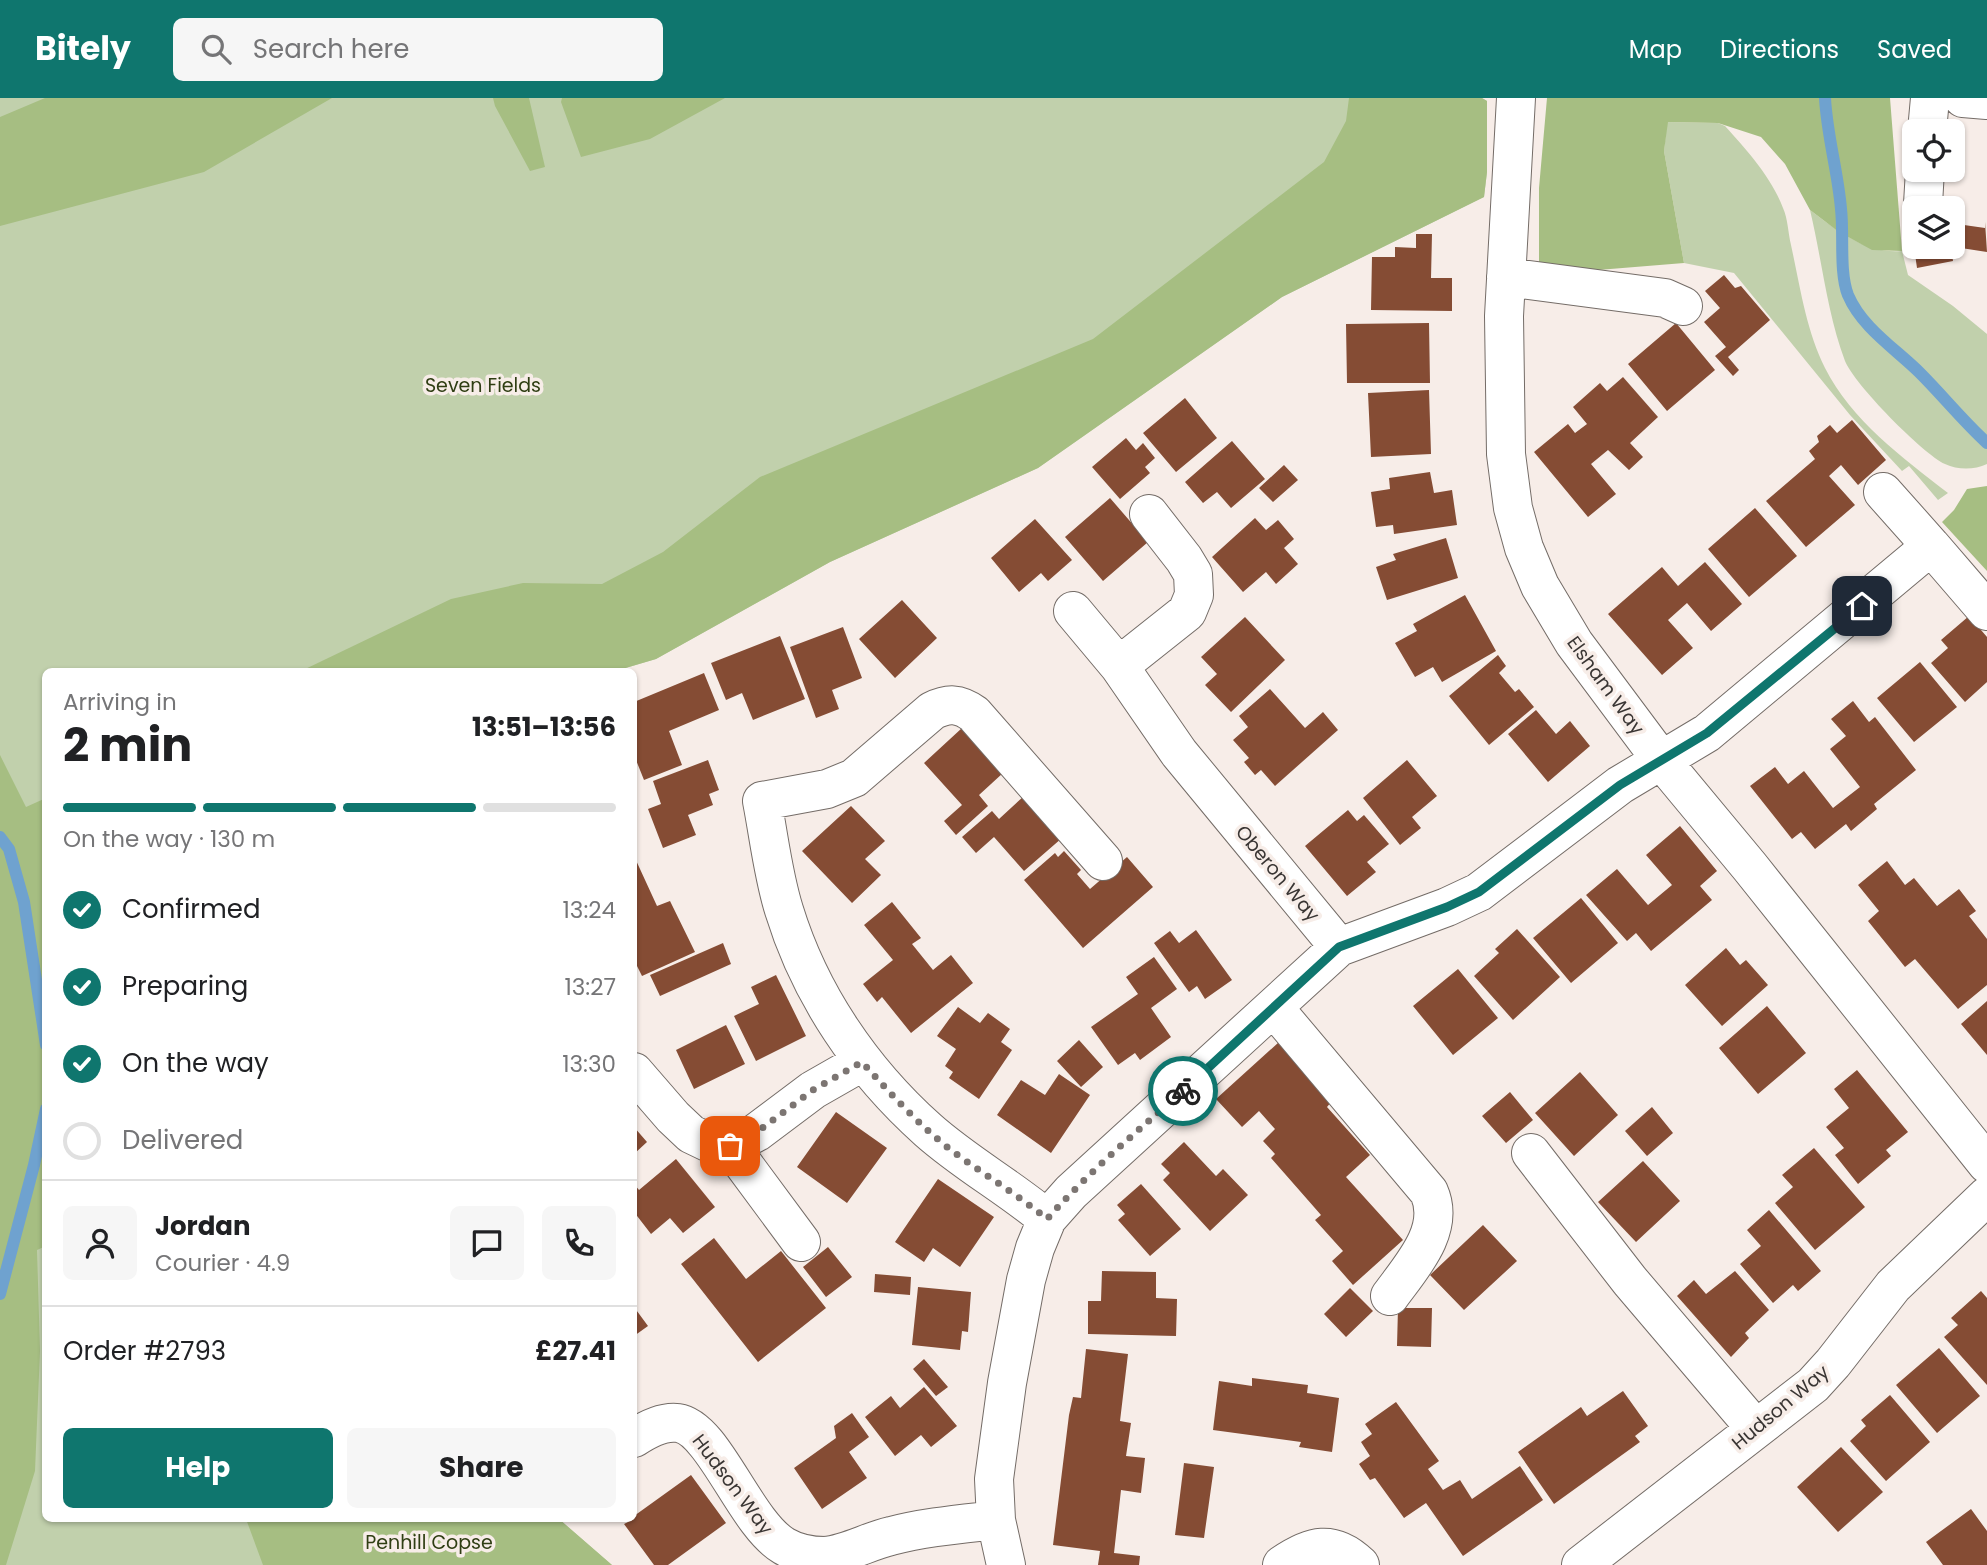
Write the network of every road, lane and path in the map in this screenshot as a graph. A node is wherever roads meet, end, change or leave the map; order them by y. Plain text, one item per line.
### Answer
1 (1516, 98) edge
2 (1930, 98) edge
3 (1963, 98) edge
4 (1987, 100) edge
5 (1928, 119) edge
6 (1506, 277) junction
7 (1683, 306) dead end
8 (1883, 492) dead end
9 (1149, 514) dead end
10 (1931, 546) junction
11 (1073, 611) dead end
12 (1987, 611) edge
13 (1119, 666) junction
14 (1662, 761) junction
15 (1103, 861) dead end
16 (1339, 947) junction
17 (1273, 1008) junction
18 (862, 1062) junction
19 (637, 1075) edge
20 (730, 1146) junction
21 (1531, 1153) dead end
22 (1987, 1164) edge
23 (1987, 1196) edge
24 (1047, 1219) junction
25 (801, 1242) dead end
26 (1390, 1296) dead end
27 (1756, 1429) junction
28 (637, 1436) edge
29 (996, 1520) junction
30 (1006, 1565) edge
31 (1282, 1565) edge
32 (1360, 1565) edge
33 (1580, 1565) edge

1 - 6 street, Elsham Way
2 - 5 street
3 - 4 street
6 - 7 street
6 - 14 street, Elsham Way
8 - 10 street
9 - 13 street
10 - 12 street
10 - 14 street
11 - 13 street, Oberon Way
13 - 16 street, Oberon Way
14 - 16 street
14 - 22 street, Elsham Way
15 - 18 street
16 - 17 street
17 - 24 street
17 - 26 street
18 - 20 street
18 - 24 street
19 - 20 street
20 - 25 street
21 - 27 street
23 - 27 street, Hudson Way
24 - 29 street
27 - 33 street, Hudson Way
28 - 29 street, Hudson Way
29 - 30 street
31 - 32 street

